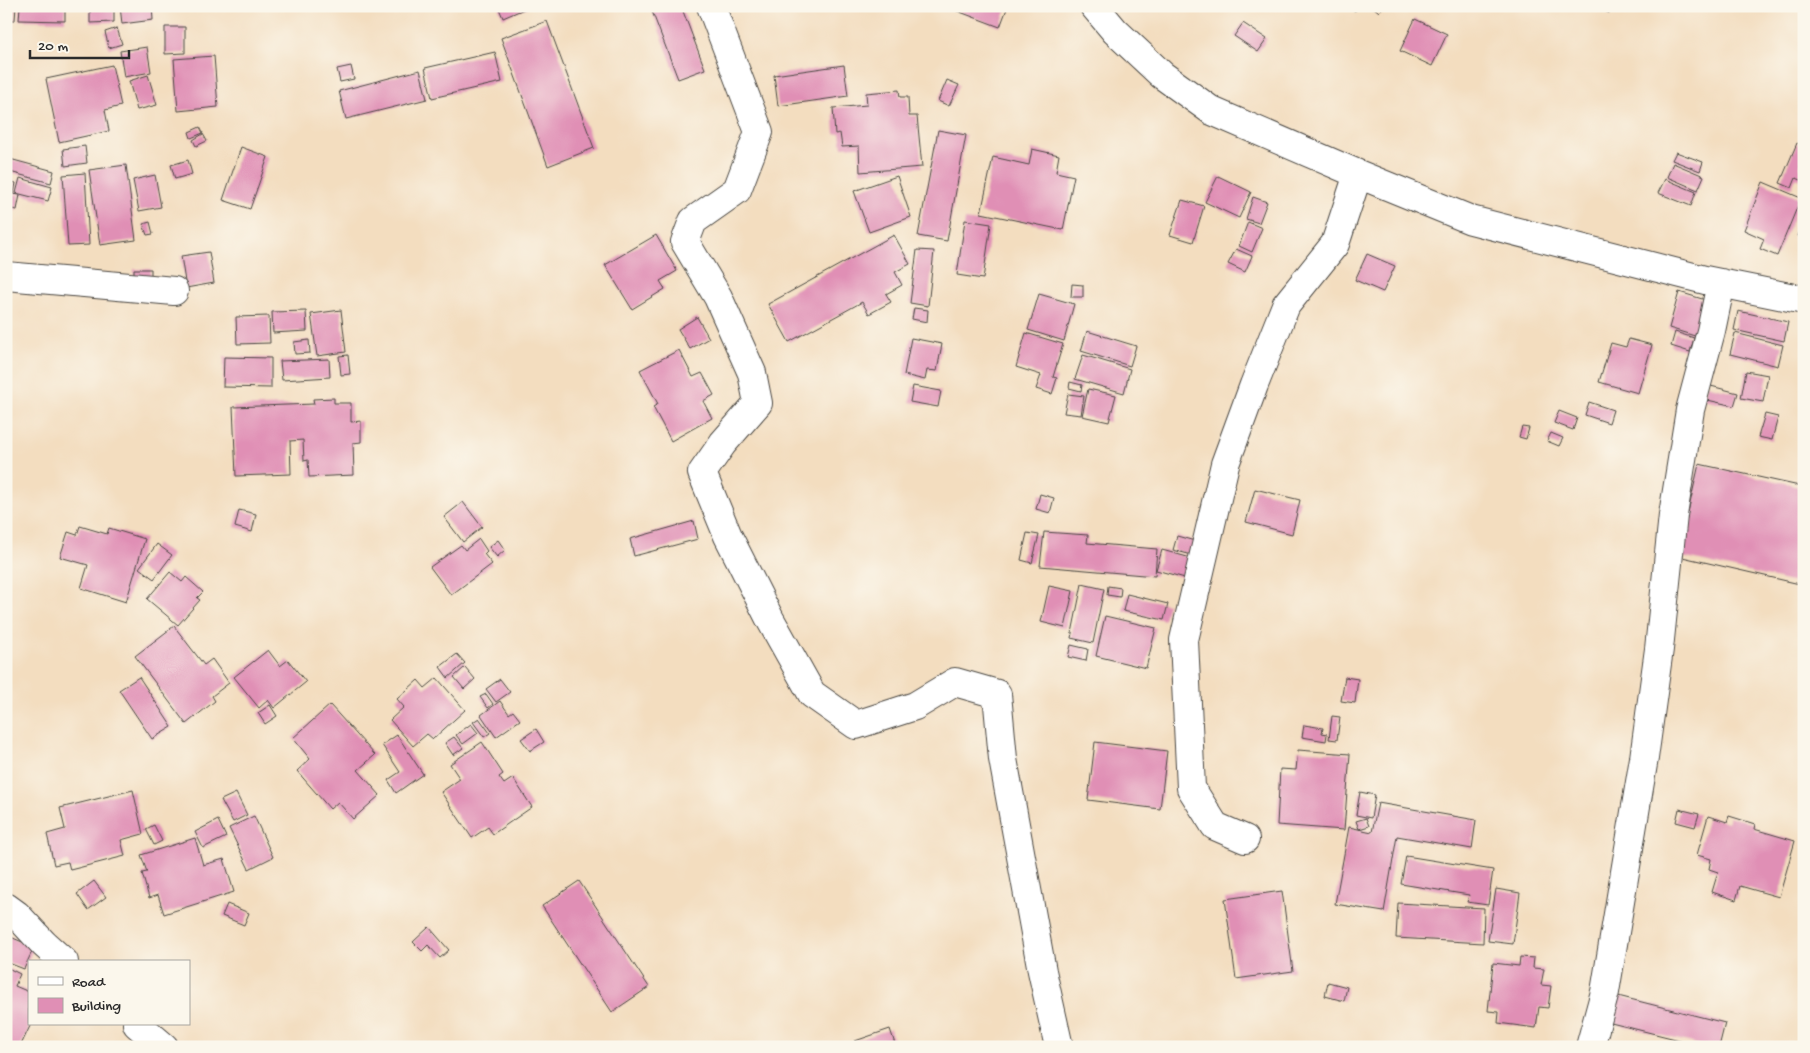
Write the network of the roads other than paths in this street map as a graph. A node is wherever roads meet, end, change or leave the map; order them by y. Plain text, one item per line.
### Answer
1 (711, 6) edge
2 (1094, 6) edge
3 (1358, 174) junction
4 (6, 276) edge
5 (1720, 283) junction
6 (174, 291) dead end
7 (1804, 300) edge
8 (1245, 839) dead end
9 (6, 907) edge
10 (62, 960) edge
11 (139, 1026) edge
12 (164, 1047) edge
13 (1059, 1047) edge
14 (1590, 1047) edge

1 - 13 street
2 - 3 street
3 - 5 street
3 - 8 street
4 - 6 street
5 - 7 street
5 - 14 street
9 - 10 street
11 - 12 street

